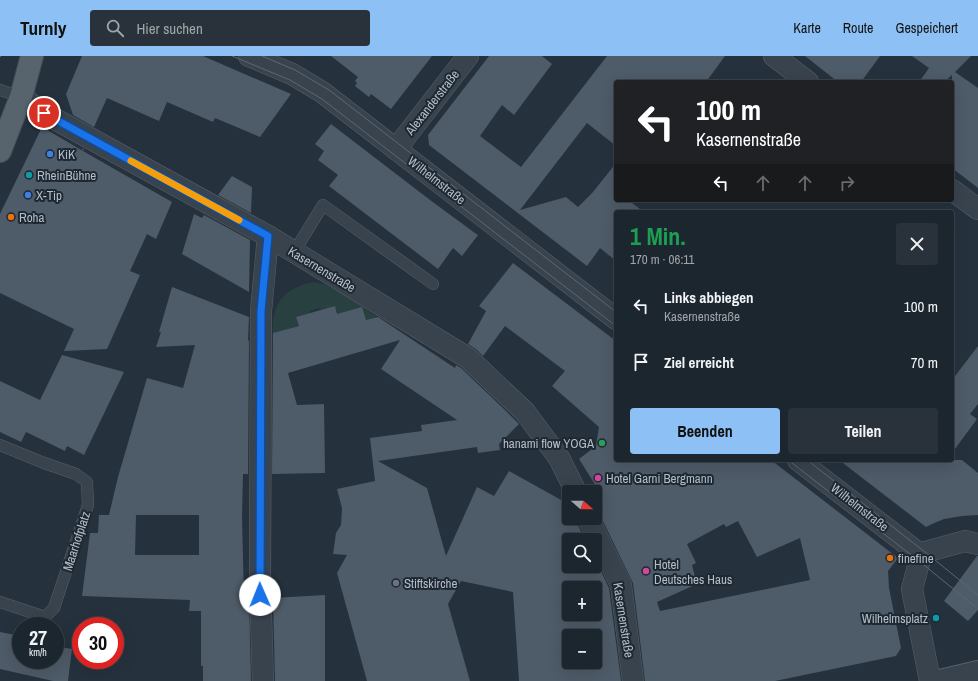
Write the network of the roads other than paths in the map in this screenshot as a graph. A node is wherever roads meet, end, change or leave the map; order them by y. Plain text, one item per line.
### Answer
1 (32, 56) edge
2 (249, 56) edge
3 (468, 56) edge
4 (774, 56) edge
5 (805, 80) edge
6 (0, 90) edge
7 (21, 97) junction
8 (396, 149) junction
9 (0, 151) edge
10 (954, 191) edge
11 (978, 209) edge
12 (268, 236) junction
13 (294, 252) junction
14 (433, 284) dead end
15 (614, 317) edge
16 (0, 445) edge
17 (801, 462) edge
18 (572, 485) edge
19 (592, 525) edge
20 (978, 544) edge
21 (921, 554) junction
22 (0, 602) edge
23 (978, 672) edge
24 (263, 681) edge
25 (633, 681) edge
26 (930, 681) edge
27 (940, 681) edge

1 - 7 main road
2 - 8 street, Wilhelmstraße
3 - 8 street, Alexanderstraße
4 - 5 street
6 - 7 lane, Kasernenstraße
7 - 9 main road
7 - 12 street, Kasernenstraße
8 - 15 street, Wilhelmstraße
10 - 11 street
12 - 13 street, Kasernenstraße
12 - 24 street
13 - 14 lane
13 - 18 street, Kasernenstraße
16 - 22 lane, Maarhofplatz
17 - 21 street, Wilhelmstraße
19 - 25 street, Kasernenstraße
20 - 21 street
21 - 26 street
23 - 27 street

